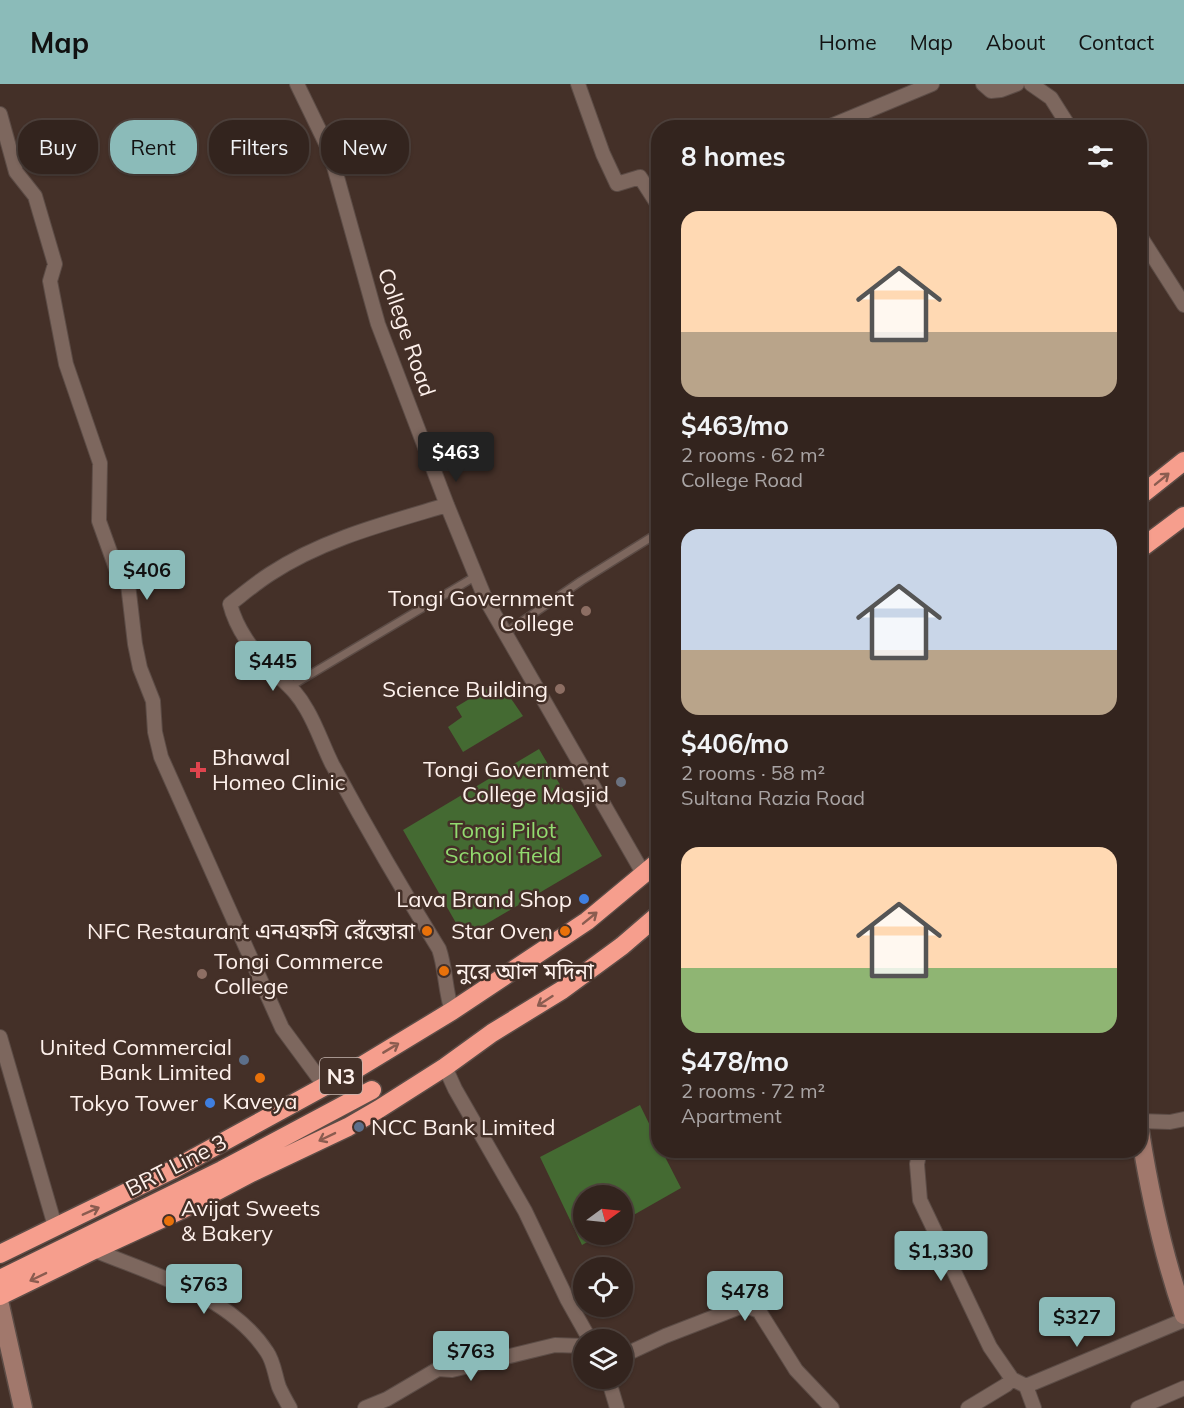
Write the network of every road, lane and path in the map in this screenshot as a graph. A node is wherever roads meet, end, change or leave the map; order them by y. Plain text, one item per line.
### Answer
1 (297, 84) edge
2 (578, 84) edge
3 (932, 84) edge
4 (983, 84) edge
5 (1017, 84) edge
6 (1031, 84) edge
7 (0, 114) edge
8 (845, 120) edge
9 (1065, 120) edge
10 (651, 194) edge
11 (1147, 247) edge
12 (1184, 305) edge
13 (1184, 461) edge
14 (1147, 490) edge
15 (447, 505) junction
16 (1184, 516) edge
17 (651, 537) edge
18 (1147, 544) edge
19 (476, 576) junction
20 (505, 633) junction
21 (291, 686) junction
22 (651, 867) edge
23 (643, 873) junction
24 (651, 921) edge
25 (452, 1011) junction
26 (0, 1037) edge
27 (445, 1066) junction
28 (324, 1085) junction
29 (372, 1090) dead end
30 (1184, 1119) edge
31 (1147, 1120) edge
32 (918, 1158) edge
33 (1144, 1158) edge
34 (56, 1226) junction
35 (94, 1250) junction
36 (0, 1254) edge
37 (0, 1278) edge
38 (0, 1296) edge
39 (0, 1305) edge
40 (1184, 1315) edge
41 (1184, 1320) edge
42 (584, 1329) edge
43 (573, 1346) edge
44 (633, 1351) edge
45 (1012, 1379) junction
46 (1026, 1386) junction
47 (1184, 1388) edge
48 (611, 1389) edge
49 (391, 1404) edge
50 (23, 1408) edge
51 (290, 1408) edge
52 (365, 1408) edge
53 (617, 1408) edge
54 (832, 1408) edge
55 (968, 1408) edge
56 (1034, 1408) edge
57 (1138, 1408) edge

1 - 15 street, College Road
2 - 10 street
3 - 8 street
4 - 5 street
6 - 9 street
7 - 28 street
11 - 12 street
14 -> 13 highway
15 - 19 street, College Road
15 - 21 street
16 - 18 highway
17 - 20 lane
19 - 20 street, College Road
19 - 21 lane
20 - 23 street, College Road
21 - 25 street
22 - 23 highway, N3
25 -> 23 highway, N3
24 -> 27 highway, N3
28 -> 25 highway, N3
26 - 34 street
27 -> 35 highway, N3
27 - 42 street
34 -> 28 highway, N3
29 - 37 highway, BRT Line 3
30 - 31 street
32 - 45 street
33 - 40 street
34 - 36 highway, N3
35 -> 38 highway, N3
35 - 51 street
39 - 50 street
41 - 46 street
43 - 49 street
44 - 54 street
45 - 46 street
45 - 55 street
46 - 56 street
47 - 57 street
48 - 53 street
49 - 52 street

